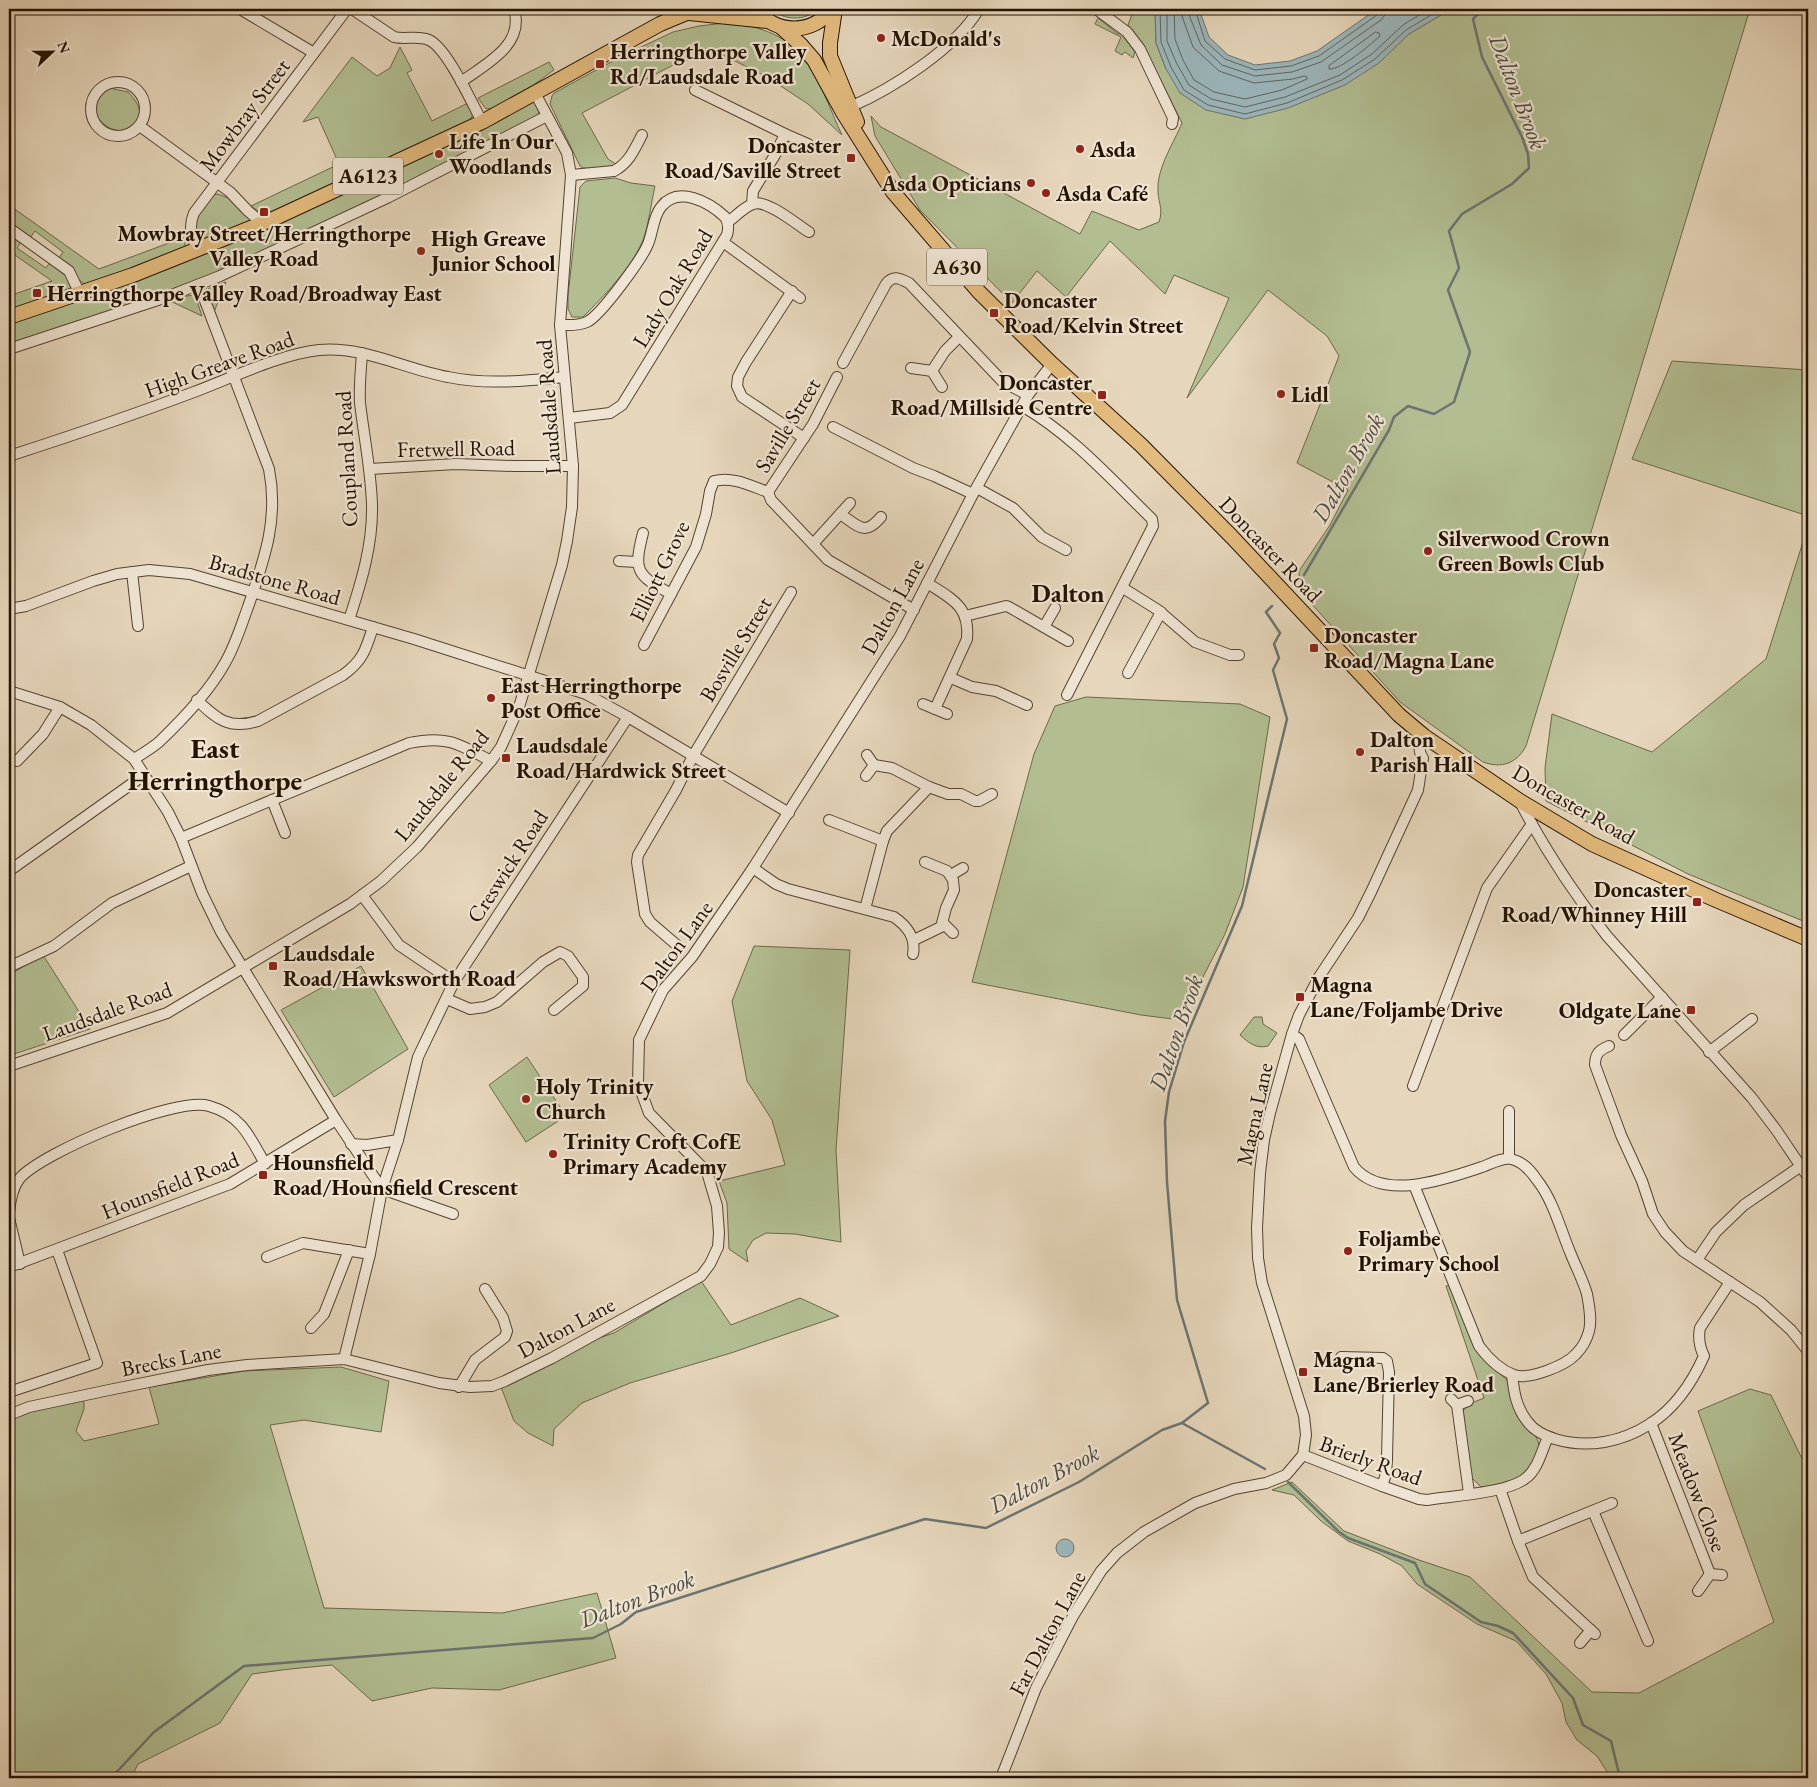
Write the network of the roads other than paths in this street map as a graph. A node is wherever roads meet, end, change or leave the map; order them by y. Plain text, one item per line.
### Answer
1 (240, 9) edge
2 (347, 9) edge
3 (352, 9) edge
4 (514, 9) edge
5 (756, 9) edge
6 (834, 9) edge
7 (979, 9) edge
8 (1096, 9) edge
9 (687, 11) edge
10 (768, 21) junction
11 (781, 27) junction
12 (314, 53) junction
13 (461, 82) junction
14 (695, 90) dead end
15 (535, 93) junction
16 (850, 107) junction
17 (547, 116) junction
18 (482, 122) junction
19 (1172, 124) dead end
20 (141, 127) junction
21 (785, 134) junction
22 (642, 135) dead end
23 (808, 144) dead end
24 (873, 161) junction
25 (571, 175) junction
26 (217, 183) junction
27 (752, 204) junction
28 (728, 222) junction
29 (262, 223) junction
30 (9, 228) edge
31 (809, 232) dead end
32 (722, 242) junction
33 (197, 250) junction
34 (199, 285) junction
35 (80, 294) junction
36 (9, 317) edge
37 (560, 325) junction
38 (959, 337) junction
39 (9, 349) edge
40 (362, 353) junction
41 (843, 363) dead end
42 (1052, 364) junction
43 (911, 368) dead end
44 (932, 372) junction
45 (234, 377) junction
46 (564, 377) junction
47 (837, 377) dead end
48 (942, 387) dead end
49 (1028, 395) junction
50 (1022, 406) junction
51 (568, 418) junction
52 (833, 427) dead end
53 (804, 438) junction
54 (9, 456) edge
55 (573, 466) junction
56 (370, 468) junction
57 (975, 491) junction
58 (768, 492) junction
59 (850, 503) dead end
60 (840, 514) junction
61 (881, 517) dead end
62 (642, 533) dead end
63 (813, 544) junction
64 (1066, 550) dead end
65 (619, 561) dead end
66 (637, 562) junction
67 (132, 572) junction
68 (928, 584) junction
69 (1123, 588) junction
70 (253, 591) junction
71 (790, 592) dead end
72 (671, 594) junction
73 (1056, 608) dead end
74 (9, 609) edge
75 (914, 610) junction
76 (1161, 612) junction
77 (966, 616) junction
78 (349, 620) junction
79 (138, 626) dead end
80 (1044, 627) junction
81 (373, 628) junction
82 (1068, 641) dead end
83 (644, 644) dead end
84 (1232, 658) dead end
85 (1128, 673) dead end
86 (528, 675) junction
87 (951, 678) junction
88 (9, 691) edge
89 (1066, 695) dead end
90 (197, 700) junction
91 (923, 704) dead end
92 (1027, 705) dead end
93 (60, 706) junction
94 (936, 709) junction
95 (947, 714) dead end
96 (628, 717) junction
97 (1430, 740) junction
98 (867, 755) dead end
99 (693, 756) junction
100 (134, 759) junction
101 (17, 761) dead end
102 (491, 761) junction
103 (874, 765) junction
104 (144, 775) junction
105 (866, 776) dead end
106 (929, 787) junction
107 (992, 794) dead end
108 (272, 800) junction
109 (1520, 801) junction
110 (789, 813) junction
111 (829, 820) dead end
112 (1532, 824) junction
113 (285, 833) dead end
114 (181, 838) junction
115 (883, 841) junction
116 (925, 862) dead end
117 (191, 866) junction
118 (753, 868) junction
119 (963, 868) dead end
120 (9, 872) edge
121 (950, 875) junction
122 (362, 896) junction
123 (865, 909) junction
124 (943, 923) junction
125 (681, 933) dead end
126 (952, 933) dead end
127 (1808, 939) edge
128 (914, 940) junction
129 (913, 954) dead end
130 (9, 967) edge
131 (242, 969) junction
132 (454, 982) junction
133 (1662, 997) junction
134 (447, 999) junction
135 (554, 1010) dead end
136 (1752, 1019) dead end
137 (1292, 1034) junction
138 (1624, 1035) dead end
139 (1609, 1046) dead end
140 (1709, 1052) junction
141 (9, 1066) edge
142 (1413, 1086) dead end
143 (1509, 1111) dead end
144 (336, 1120) junction
145 (398, 1140) junction
146 (351, 1144) junction
147 (1508, 1158) junction
148 (265, 1164) junction
149 (1801, 1166) junction
150 (1808, 1178) edge
151 (1414, 1185) junction
152 (382, 1189) junction
153 (9, 1214) edge
154 (453, 1214) dead end
155 (9, 1218) edge
156 (58, 1250) junction
157 (349, 1250) junction
158 (370, 1254) junction
159 (268, 1257) dead end
160 (1697, 1260) junction
161 (20, 1264) junction
162 (9, 1267) edge
163 (1730, 1282) junction
164 (485, 1289) dead end
165 (311, 1328) dead end
166 (1808, 1351) edge
167 (1341, 1357) dead end
168 (344, 1359) junction
169 (1512, 1375) junction
170 (459, 1387) junction
171 (9, 1392) edge
172 (1468, 1400) dead end
173 (9, 1415) edge
174 (1651, 1423) junction
175 (1548, 1436) junction
176 (1303, 1455) junction
177 (1382, 1486) junction
178 (1500, 1489) junction
179 (1469, 1494) junction
180 (1612, 1503) dead end
181 (1593, 1511) junction
182 (1518, 1541) junction
183 (1710, 1574) junction
184 (1722, 1574) dead end
185 (1698, 1591) dead end
186 (1648, 1641) dead end
187 (1580, 1643) dead end
188 (1001, 1778) edge

1 - 12 street
2 - 12 street, Mowbray Street
3 - 13 street
4 - 13 street
5 - 10 main road
6 - 11 main road
6 - 16 main road, Doncaster Road / A630
7 - 16 street
8 - 19 street
9 - 10 main road, A6123
9 - 15 main road, A6123
10 - 11 main road
11 - 24 main road, Doncaster Road / A630
12 - 26 street, Mowbray Street
13 - 18 street
14 - 21 street
15 - 17 street, Laudsdale Road
15 - 18 main road, A6123
16 - 24 main road, Doncaster Road / A630
17 - 25 street, Laudsdale Road
17 - 34 street
18 - 29 main road, A6123
20 - 20 street
20 - 26 street
21 - 23 street
21 - 27 street
22 - 25 street
24 - 42 main road, Doncaster Road / A630
25 - 37 street, Laudsdale Road
26 - 29 street
26 - 33 street, Mowbray Street
27 - 28 street
27 - 31 street
28 - 32 street, Lady Oak Road
28 - 37 street, Lady Oak Road
29 - 33 main road, A6123
30 - 35 street
32 - 51 street, Lady Oak Road
32 - 53 street
33 - 35 main road, A6123
34 - 39 street
34 - 45 street
35 - 36 main road, A6123
37 - 46 street, Laudsdale Road
38 - 41 street, Saville Street
38 - 44 street
38 - 49 street
40 - 45 street, High Greave Road
40 - 46 street, High Greave Road
40 - 56 street, Coupland Road
42 - 49 street, Dalton Lane
42 - 97 main road, Doncaster Road / A630
43 - 44 street
44 - 48 street
45 - 54 street, High Greave Road
45 - 70 street
46 - 51 street, Laudsdale Road
47 - 53 street, Saville Street
49 - 50 street, Dalton Lane
50 - 57 street, Dalton Lane
50 - 69 street
51 - 55 street, Laudsdale Road
52 - 57 street
53 - 58 street, Saville Street
55 - 56 street, Fretwell Road
55 - 86 street, Laudsdale Road
56 - 78 street, Coupland Road
57 - 64 street
57 - 68 street, Dalton Lane
58 - 63 street
58 - 72 street, Elliott Grove
59 - 60 street
60 - 61 street
60 - 63 street
62 - 66 street
63 - 75 street
65 - 66 street
66 - 72 street
67 - 70 street, Bradstone Road
67 - 74 street, Bradstone Road
67 - 79 street
68 - 75 street, Dalton Lane
68 - 77 street
69 - 76 street
69 - 89 street
70 - 78 street, Bradstone Road
70 - 90 street
71 - 99 street, Bosville Street
72 - 83 street, Elliott Grove
73 - 80 street
75 - 110 street, Dalton Lane
76 - 84 street
76 - 85 street
77 - 80 street
77 - 87 street
78 - 81 street, Bradstone Road
80 - 82 street
81 - 86 street, Bradstone Road
81 - 90 street
86 - 96 street, Bradstone Road
86 - 102 street, Laudsdale Road
87 - 92 street
87 - 94 street
88 - 93 street
90 - 100 street
91 - 94 street
93 - 100 street
93 - 101 street
94 - 95 street
96 - 99 street, Bradstone Road
96 - 132 street, Creswick Road
97 - 109 main road, Doncaster Road / A630
97 - 137 street, Magna Lane
98 - 103 street
99 - 110 street, Bradstone Road
99 - 125 street, Bosville Street
100 - 104 street
102 - 108 street
102 - 122 street, Laudsdale Road
103 - 105 street
103 - 106 street
104 - 114 street
104 - 120 street
106 - 107 street
106 - 115 street
108 - 113 street
108 - 114 street
109 - 112 street
109 - 127 main road, Doncaster Road / A630
110 - 118 street, Dalton Lane
111 - 115 street
112 - 133 street
112 - 142 street
114 - 117 street
115 - 123 street
116 - 121 street
117 - 130 street
117 - 131 street
118 - 123 street
118 - 170 street, Dalton Lane
119 - 121 street
121 - 124 street
122 - 131 street, Laudsdale Road
122 - 132 street
123 - 128 street
124 - 126 street
124 - 128 street
128 - 129 street
131 - 141 street, Laudsdale Road
131 - 144 street
132 - 134 street, Creswick Road
133 - 138 street
133 - 140 street
134 - 135 street
134 - 145 street, Creswick Road
136 - 140 street
137 - 151 street
137 - 176 street, Magna Lane
139 - 160 street
140 - 149 street
143 - 147 street
144 - 146 street
144 - 148 street, Hounsfield Road
145 - 146 street
145 - 152 street, Creswick Road
146 - 152 street
147 - 151 street
147 - 169 street
148 - 153 street
148 - 156 street, Hounsfield Road
149 - 150 street
149 - 160 street
151 - 169 street
152 - 154 street
152 - 158 street, Creswick Road
155 - 161 street
156 - 161 street, Hounsfield Road
156 - 171 street, Brecks Lane
157 - 158 street
157 - 159 street
157 - 165 street
158 - 168 street, Creswick Road
160 - 163 street
161 - 162 street, Hounsfield Road
163 - 166 street
163 - 174 street
164 - 170 street
167 - 177 street
168 - 170 street, Dalton Lane
168 - 173 street, Brecks Lane
169 - 175 street
172 - 179 street
174 - 175 street
174 - 183 street, Meadow Close
175 - 178 street, Brierly Road
176 - 177 street, Brierly Road
176 - 188 street, Far Dalton Lane
177 - 179 street, Brierly Road
178 - 179 street, Brierly Road
178 - 182 street
180 - 181 street
181 - 182 street
181 - 186 street
182 - 187 street
183 - 184 street, Meadow Close
183 - 185 street, Meadow Close

